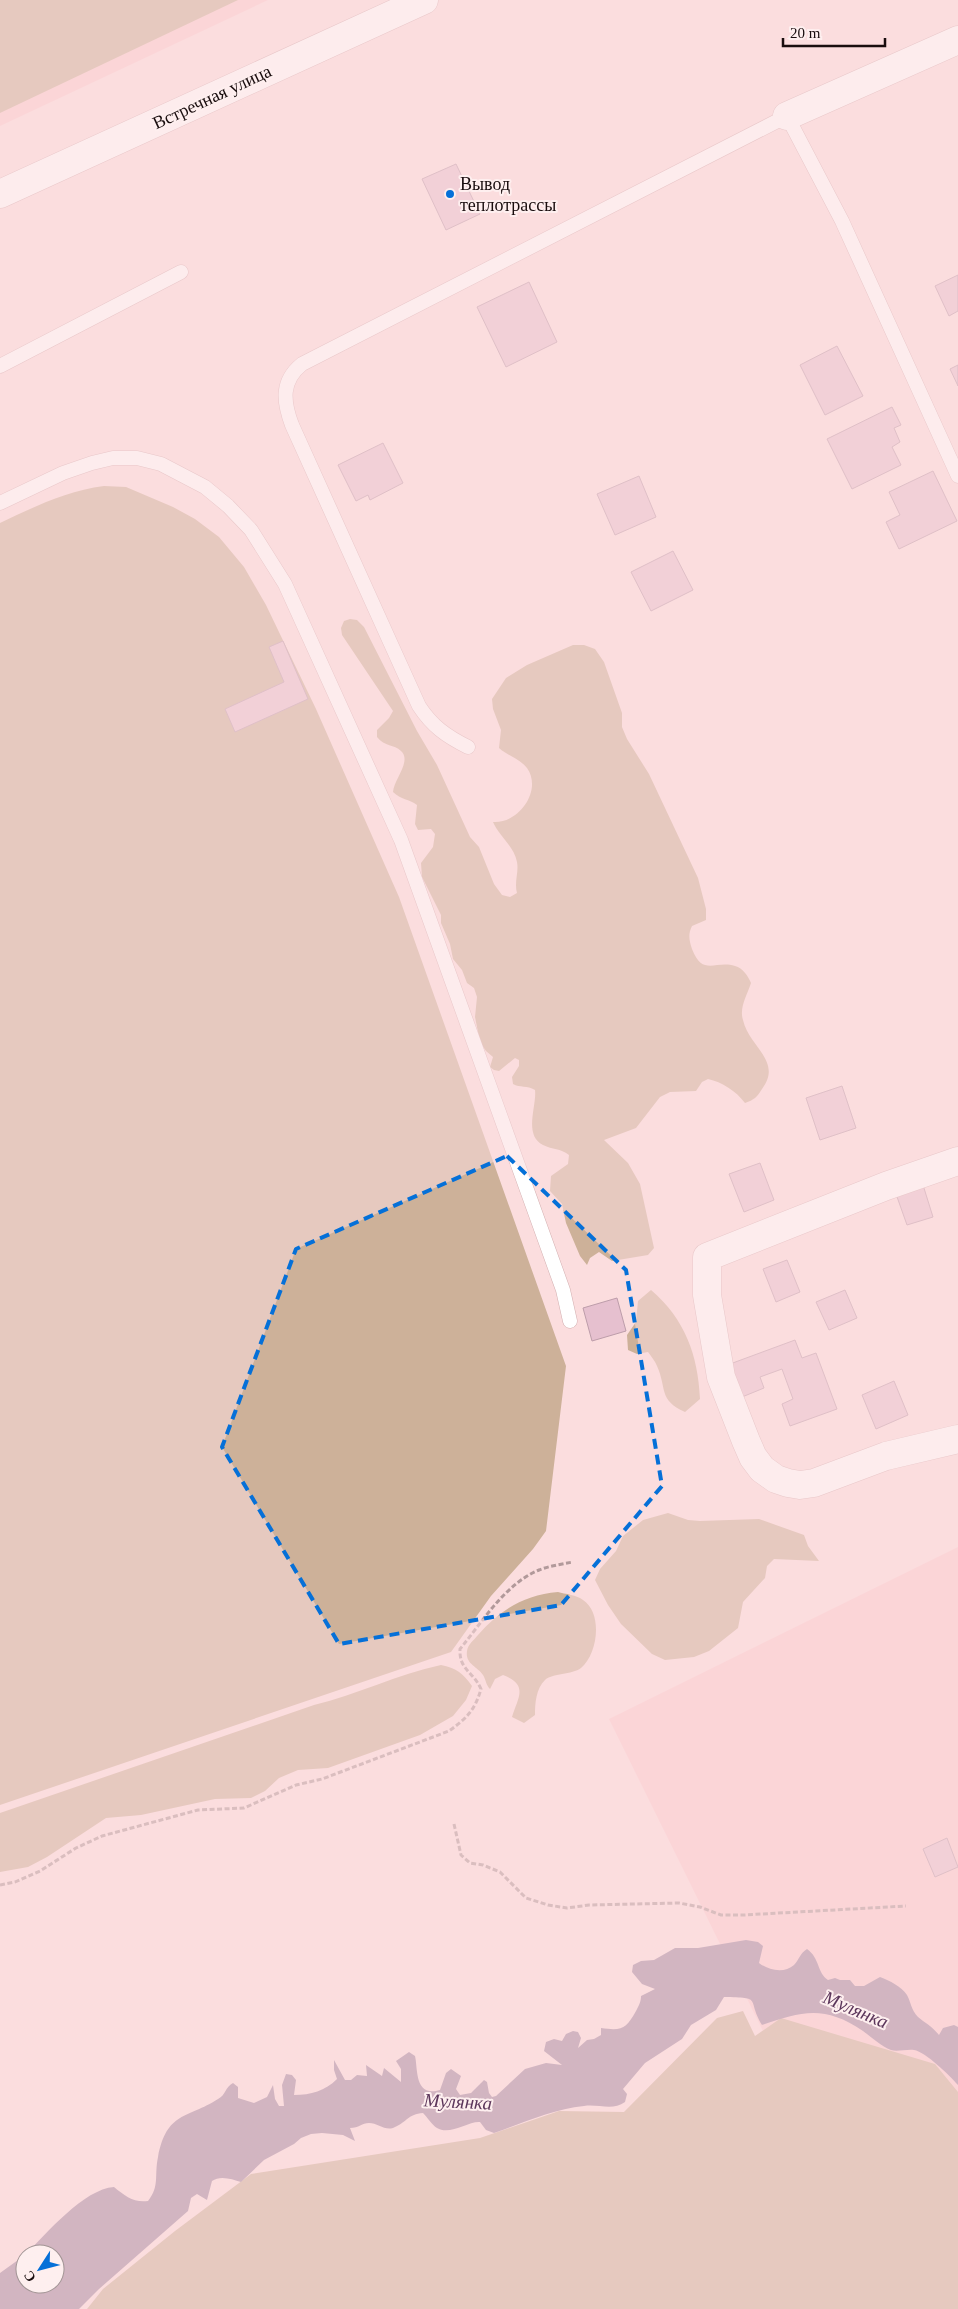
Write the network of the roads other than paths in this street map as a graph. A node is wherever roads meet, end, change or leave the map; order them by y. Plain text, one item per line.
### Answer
1 (424, 0) edge
2 (958, 40) edge
3 (787, 116) junction
4 (0, 194) edge
5 (181, 272) dead end
6 (0, 366) edge
7 (958, 476) edge
8 (0, 502) edge
9 (468, 747) dead end
10 (958, 1161) edge
11 (570, 1321) dead end
12 (958, 1439) edge

1 - 4 street, Встречная улица
2 - 3 street
3 - 7 lane
3 - 9 lane
5 - 6 lane
8 - 11 lane
10 - 12 street

